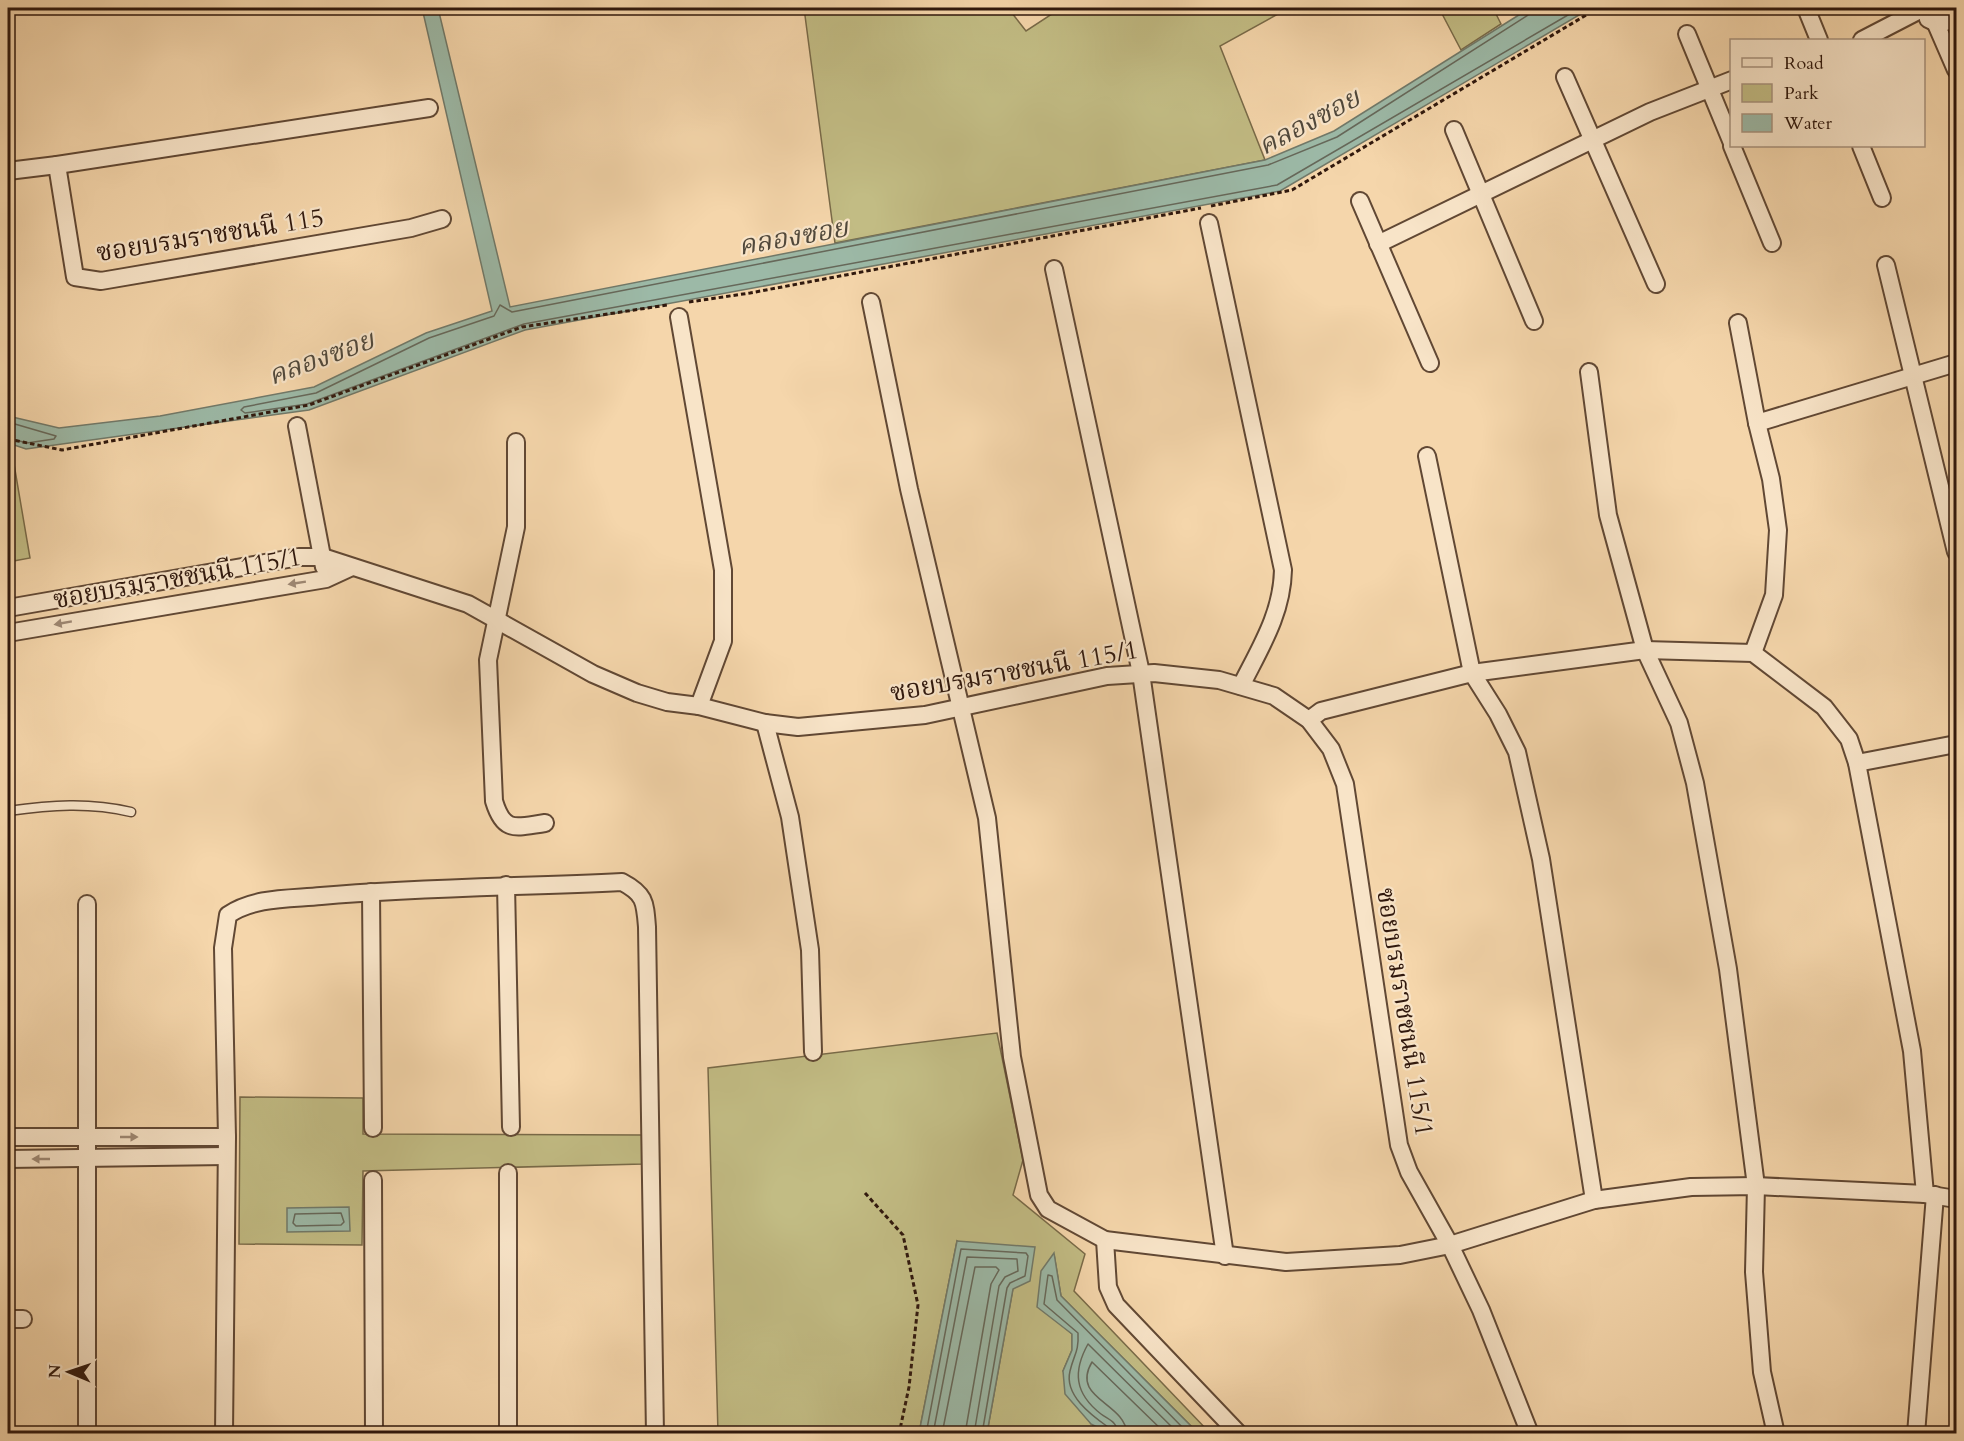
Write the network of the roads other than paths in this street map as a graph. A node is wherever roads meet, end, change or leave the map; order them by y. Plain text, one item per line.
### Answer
1 (1806, 8) edge
2 (1920, 9) edge
3 (1956, 16) edge
4 (1936, 24) junction
5 (1687, 34) dead end
6 (1819, 39) edge
7 (1865, 39) edge
8 (1956, 70) edge
9 (1564, 77) dead end
10 (1730, 80) edge
11 (1709, 89) junction
12 (429, 108) dead end
13 (1454, 130) dead end
14 (1730, 139) edge
15 (1593, 140) junction
16 (1733, 147) edge
17 (1861, 147) edge
18 (57, 165) junction
19 (8, 171) edge
20 (1481, 194) junction
21 (1882, 198) dead end
22 (1360, 201) dead end
23 (442, 219) dead end
24 (1209, 223) dead end
25 (1772, 243) dead end
26 (1378, 244) junction
27 (1886, 265) dead end
28 (1054, 269) dead end
29 (1656, 284) dead end
30 (871, 302) dead end
31 (677, 308) road end
32 (1534, 321) dead end
33 (1738, 322) dead end
34 (1430, 363) dead end
35 (1956, 363) edge
36 (1589, 372) dead end
37 (1913, 374) junction
38 (1757, 423) junction
39 (297, 426) dead end
40 (516, 442) dead end
41 (1427, 456) dead end
42 (1956, 552) edge
43 (323, 557) junction
44 (352, 567) junction
45 (216, 572) junction
46 (326, 579) junction
47 (85, 596) junction
48 (221, 596) junction
49 (8, 608) edge
50 (89, 619) junction
51 (497, 619) junction
52 (8, 633) edge
53 (1645, 650) junction
54 (1753, 653) junction
55 (1141, 673) junction
56 (1472, 673) junction
57 (1241, 686) junction
58 (699, 705) junction
59 (960, 708) junction
60 (1309, 720) junction
61 (765, 723) junction
62 (1956, 744) edge
63 (1857, 763) junction
64 (8, 811) edge
65 (132, 812) dead end
66 (545, 823) dead end
67 (506, 885) junction
68 (371, 892) junction
69 (87, 904) dead end
70 (813, 1052) dead end
71 (511, 1127) dead end
72 (373, 1128) dead end
73 (8, 1137) edge
74 (85, 1137) junction
75 (227, 1137) junction
76 (226, 1156) junction
77 (8, 1159) edge
78 (85, 1159) junction
79 (508, 1173) dead end
80 (373, 1180) dead end
81 (1756, 1186) junction
82 (1930, 1195) junction
83 (1956, 1199) edge
84 (1594, 1200) junction
85 (1105, 1240) junction
86 (1450, 1245) junction
87 (1225, 1256) junction
88 (87, 1434) edge
89 (224, 1434) edge
90 (374, 1434) edge
91 (508, 1434) edge
92 (655, 1434) edge
93 (1239, 1434) edge
94 (1530, 1434) edge
95 (1776, 1434) edge
96 (1916, 1434) edge

1 - 6 street
2 - 4 street
2 - 7 street
3 - 4 street
4 - 8 street
5 - 11 street
9 - 15 street
10 - 11 street
11 - 14 street
11 - 15 street
12 - 18 street
13 - 20 street
15 - 20 street
15 - 29 street
16 - 25 street
17 - 21 street
18 - 19 street
18 - 23 street, ซอยบรมราชชนนี 115
20 - 26 street
20 - 32 street
22 - 26 street
24 - 57 street
26 - 34 street
27 - 37 street
28 - 55 street
30 - 59 street
31 - 58 street
33 - 38 street
35 - 37 street
36 - 53 street
37 - 38 street
37 - 42 street
38 - 54 street
39 - 43 street
40 - 51 street
41 - 56 street
43 - 44 street, ซอยบรมราชชนนี 115/1
43 - 45 street, ซอยบรมราชชนนี 115/1
43 - 46 street
44 - 46 street, ซอยบรมราชชนนี 115/1
44 - 51 street, ซอยบรมราชชนนี 115/1
45 - 47 street, ซอยบรมราชชนนี 115/1
45 - 48 street
46 -> 48 street, ซอยบรมราชชนนี 115/1
47 - 49 street, ซอยบรมราชชนนี 115/1
47 - 50 street
48 - 50 street, ซอยบรมราชชนนี 115/1
50 -> 52 street, ซอยบรมราชชนนี 115/1
51 - 58 street, ซอยบรมราชชนนี 115/1
51 - 66 street
53 - 54 street
53 - 56 street
53 - 81 street
54 - 63 street
55 - 57 street, ซอยบรมราชชนนี 115/1
55 - 59 street, ซอยบรมราชชนนี 115/1
55 - 87 street
56 - 60 street
56 - 84 street
57 - 60 street, ซอยบรมราชชนนี 115/1
58 - 61 street, ซอยบรมราชชนนี 115/1
59 - 61 street, ซอยบรมราชชนนี 115/1
59 - 85 street
60 - 86 street, ซอยบรมราชชนนี 115/1
61 - 70 street
62 - 63 street
63 - 82 street
64 - 65 lane
67 - 68 street
67 - 71 street
67 - 92 street
68 - 72 street
68 - 75 street
69 - 74 street
73 - 74 street
74 -> 75 street
74 - 78 street
75 - 76 street
76 - 78 street
76 - 89 street
78 -> 77 street
78 - 88 street
79 - 91 street
80 - 90 street
81 - 82 street
81 - 84 street
81 - 95 street
82 - 83 street
82 - 96 street
84 - 86 street
85 - 87 street
85 - 93 street
86 - 87 street
86 - 94 street, ซอยบรมราชชนนี 115/1

